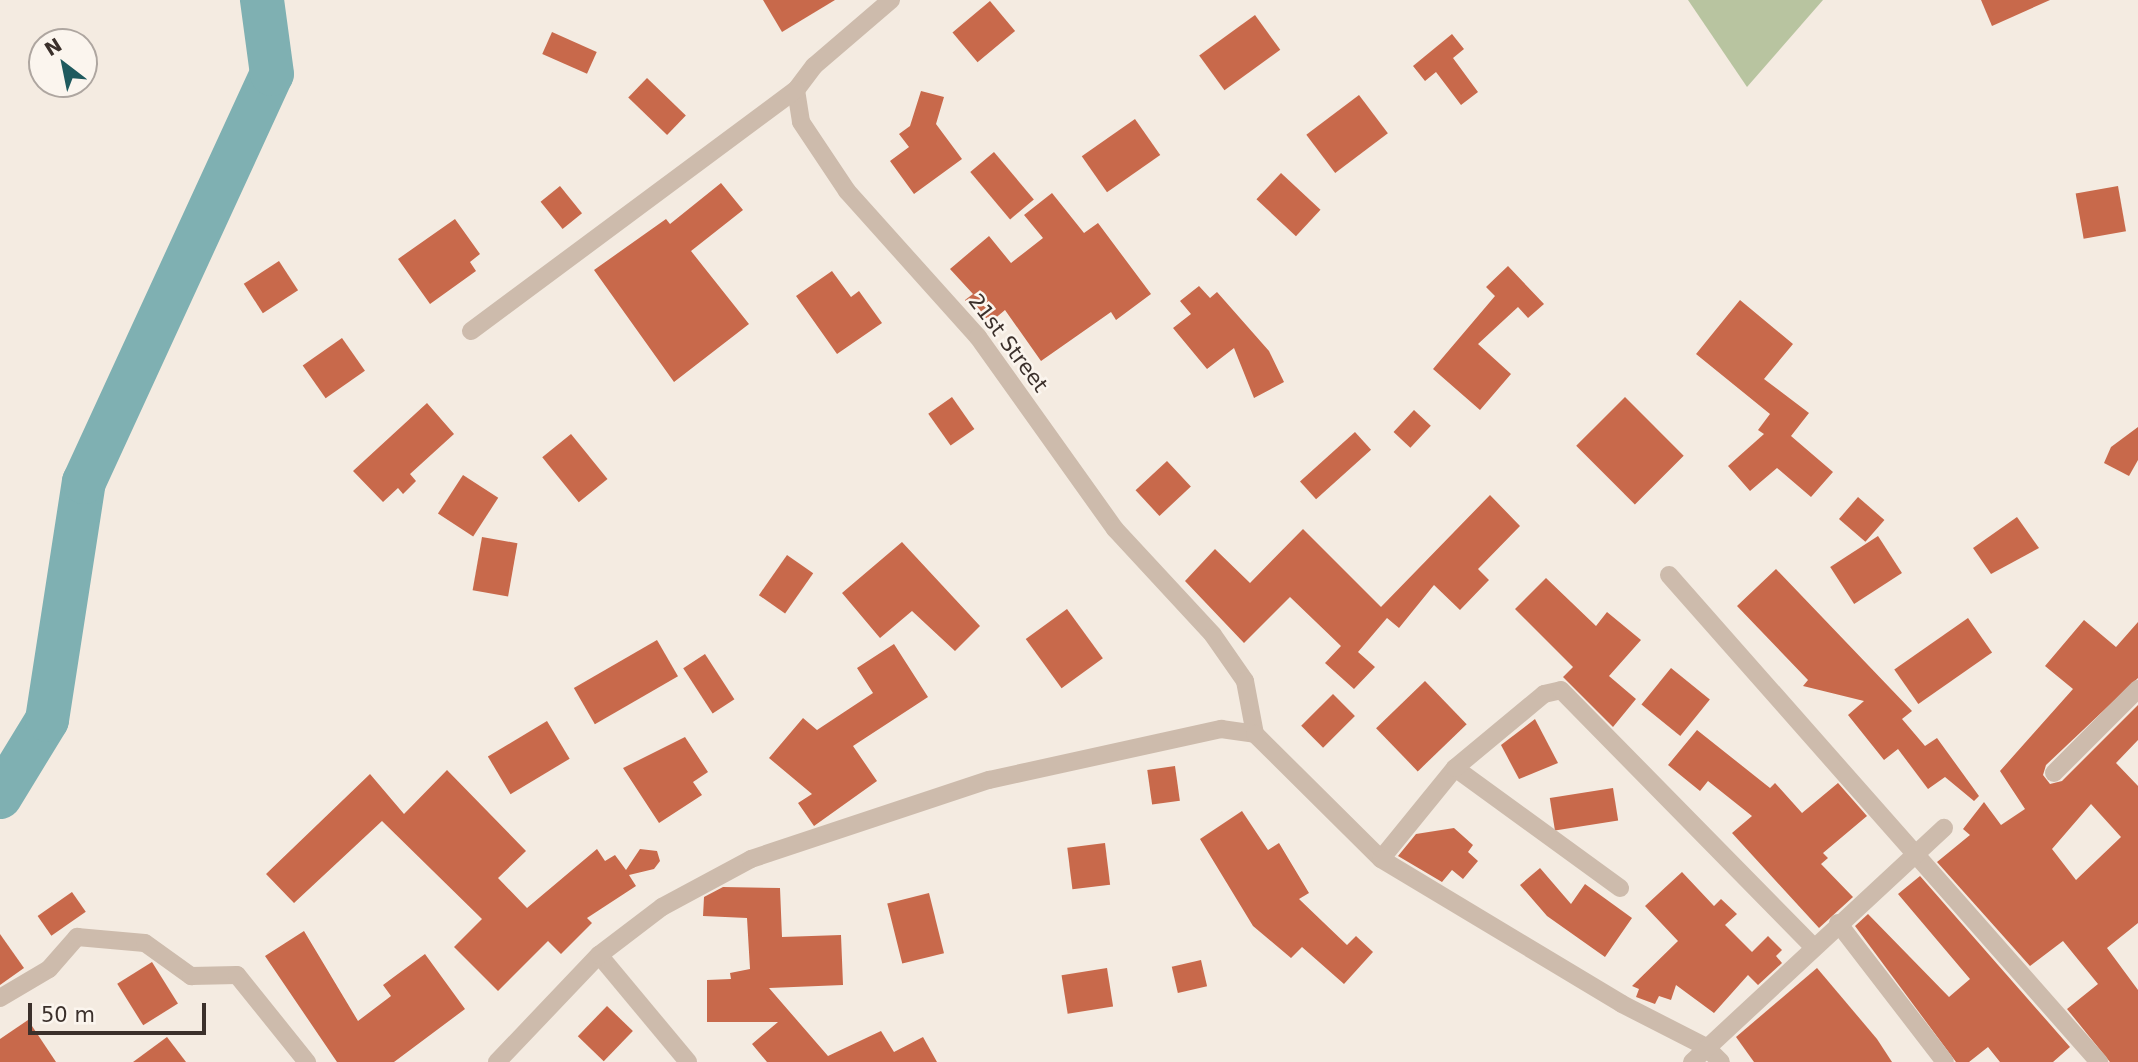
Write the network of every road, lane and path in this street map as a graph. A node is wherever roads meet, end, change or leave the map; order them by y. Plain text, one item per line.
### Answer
1 (891, 0) edge
2 (796, 90) junction
3 (471, 331) dead end
4 (1668, 575) dead end
5 (2138, 689) edge
6 (1255, 734) junction
7 (1455, 768) junction
8 (2053, 773) dead end
9 (1944, 828) dead end
10 (1915, 854) junction
11 (1381, 859) junction
12 (1620, 888) dead end
13 (1838, 923) junction
14 (1812, 944) junction
15 (598, 955) junction
16 (0, 998) edge
17 (1706, 1047) junction
18 (307, 1062) edge
19 (497, 1062) edge
20 (688, 1062) edge
21 (1692, 1062) edge
22 (1721, 1062) edge
23 (1945, 1062) edge
24 (2099, 1062) edge

1 - 2 street
2 - 3 street
2 - 6 street, 21st Street
4 - 10 street
5 - 8 street
6 - 11 street
6 - 15 street
7 - 11 street
7 - 12 street
7 - 14 street
9 - 10 street
10 - 13 street
10 - 24 street
11 - 17 street
13 - 14 street
13 - 23 street
14 - 17 street
15 - 19 street
15 - 20 street
16 - 18 street
17 - 21 street
17 - 22 street

